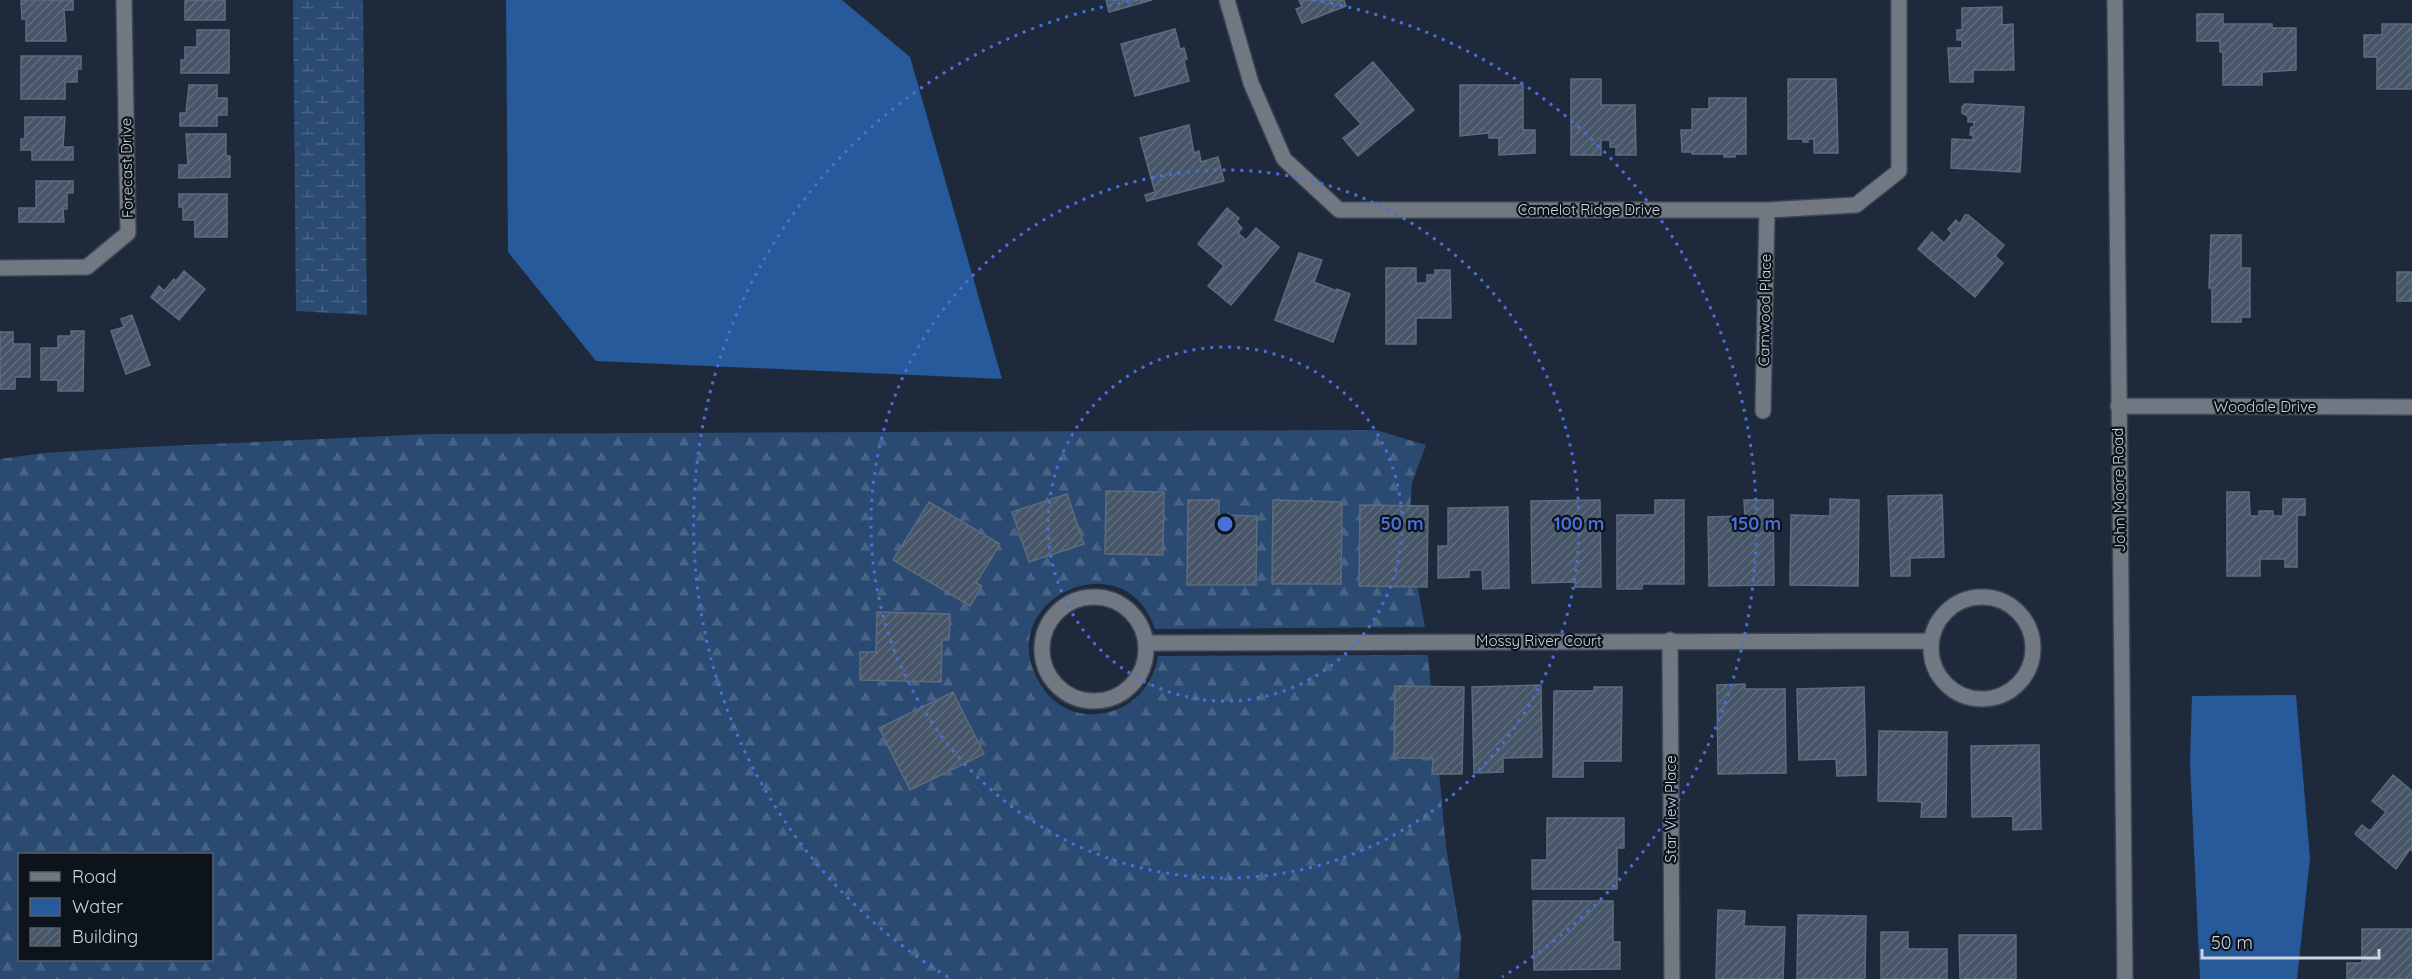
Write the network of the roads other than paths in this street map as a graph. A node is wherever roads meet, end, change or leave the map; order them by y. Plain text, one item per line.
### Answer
1 (124, 0) edge
2 (1227, 0) edge
3 (1899, 0) edge
4 (2115, 0) edge
5 (1767, 210) junction
6 (0, 268) edge
7 (2118, 406) junction
8 (2412, 407) edge
9 (1763, 411) dead end
10 (1670, 640) junction
11 (1930, 641) junction
12 (1147, 643) junction
13 (1672, 979) edge
14 (2125, 979) edge

1 - 6 street, Forecast Drive
2 - 5 street, Camelot Ridge Drive
3 - 5 street, Camelot Ridge Drive
4 - 7 street, John Moore Road
5 - 9 street, Camwood Place
7 - 8 street, Woodale Drive
7 - 14 street, John Moore Road
10 - 11 street, Mossy River Court
10 - 12 street, Mossy River Court
10 - 13 street, Star View Place
11 - 11 street
12 - 12 street

